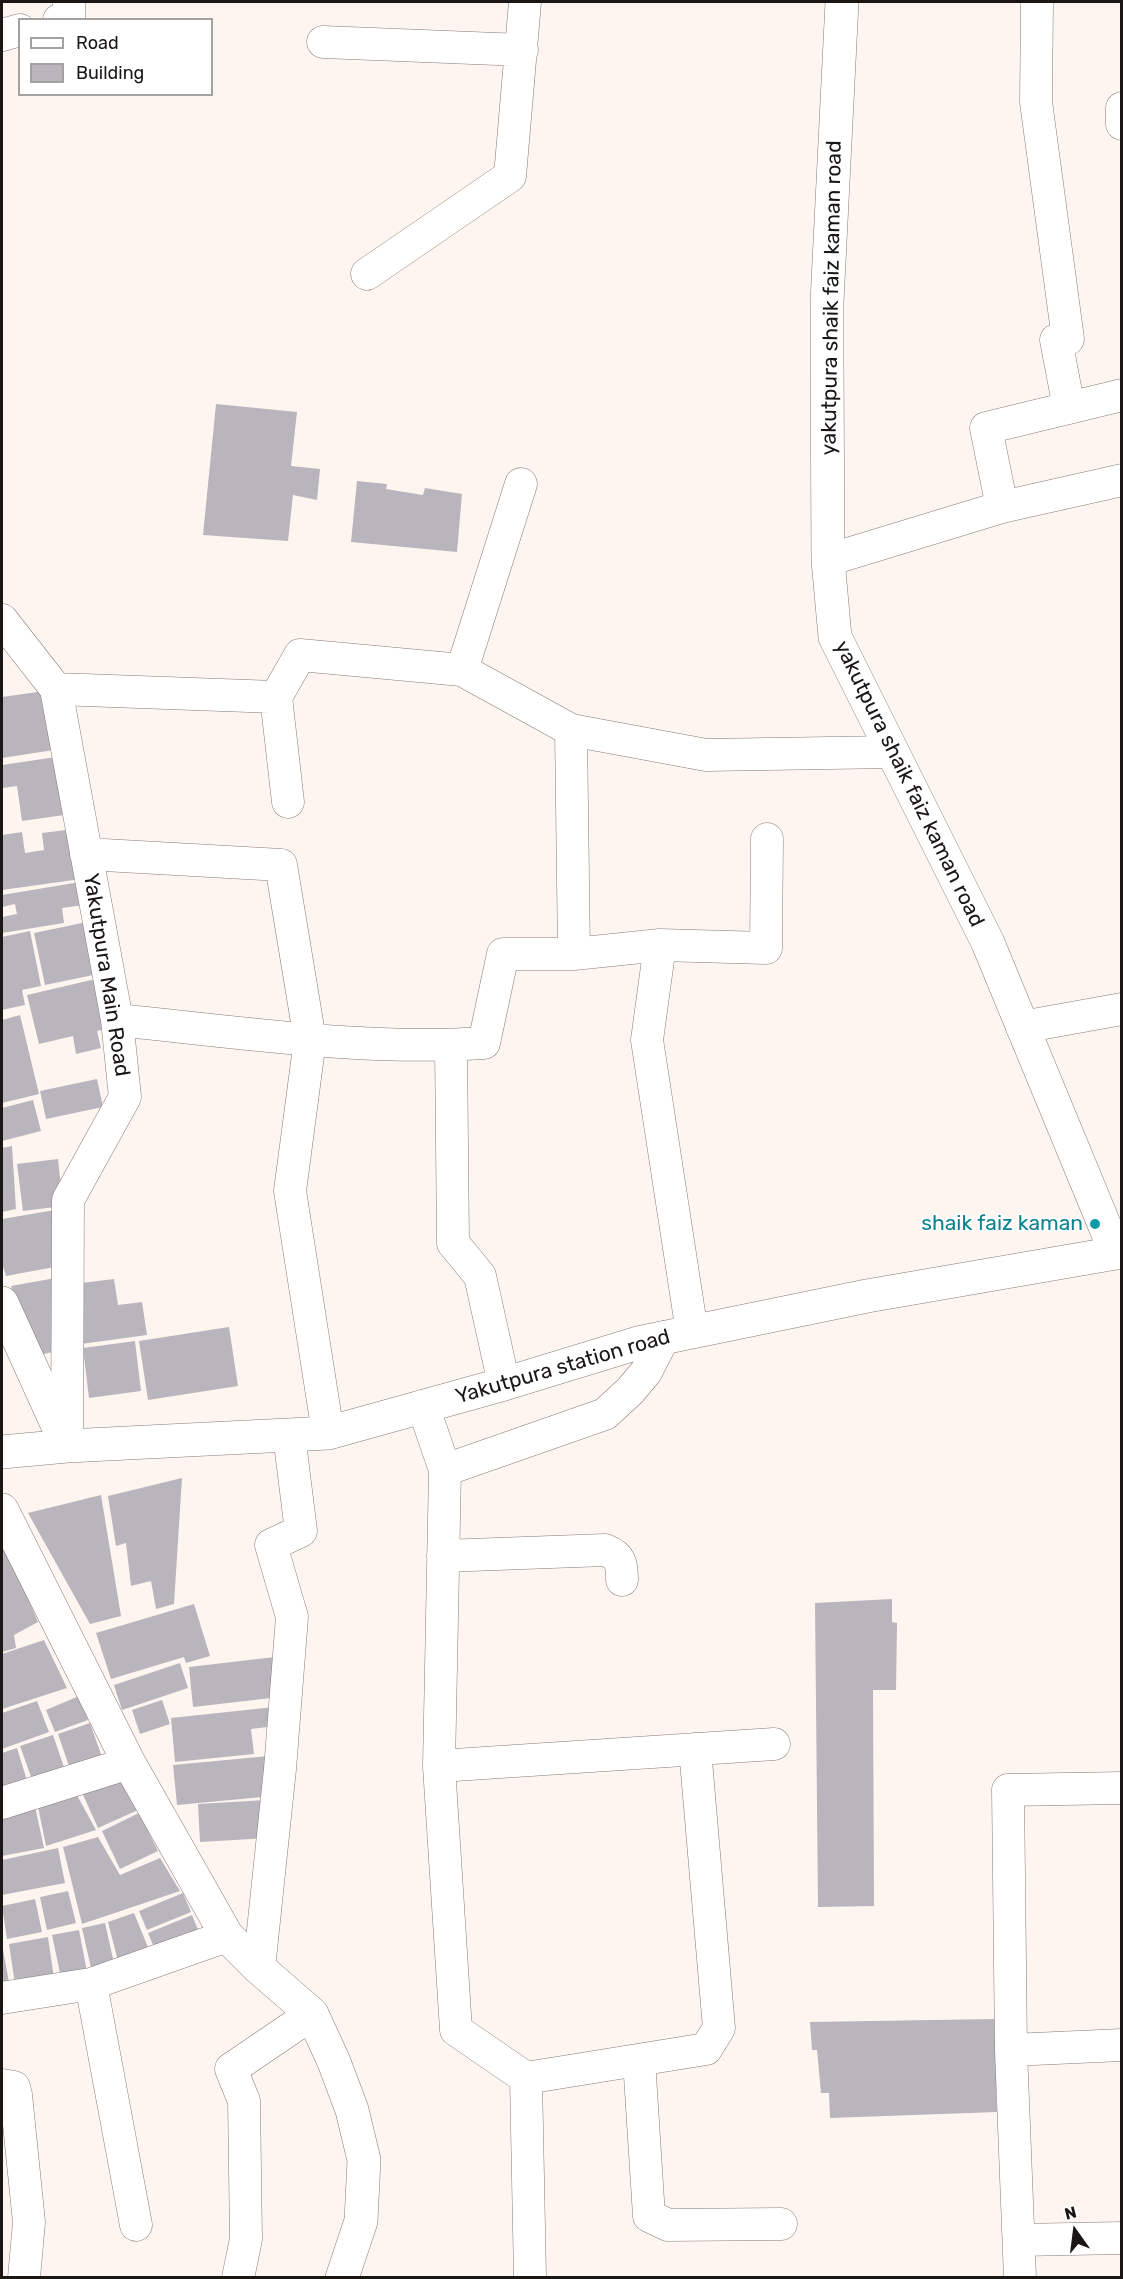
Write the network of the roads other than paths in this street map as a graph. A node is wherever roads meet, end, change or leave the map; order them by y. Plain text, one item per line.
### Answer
1 (69, 2) edge
2 (525, 2) edge
3 (842, 2) edge
4 (1037, 2) edge
5 (66, 18) edge
6 (18, 31) edge
7 (2, 35) edge
8 (323, 42) dead end
9 (522, 50) junction
10 (1122, 108) edge
11 (1122, 124) edge
12 (367, 274) dead end
13 (1122, 395) edge
14 (1069, 408) junction
15 (1122, 480) edge
16 (521, 484) dead end
17 (1002, 507) junction
18 (828, 560) junction
19 (2, 620) edge
20 (462, 670) junction
21 (56, 689) junction
22 (276, 697) junction
23 (571, 730) junction
24 (892, 752) junction
25 (288, 802) dead end
26 (767, 839) dead end
27 (86, 854) junction
28 (660, 945) junction
29 (574, 954) junction
30 (1122, 1009) edge
31 (117, 1020) junction
32 (1022, 1027) junction
33 (310, 1040) junction
34 (451, 1045) junction
35 (1119, 1253) edge
36 (3, 1308) edge
37 (678, 1335) junction
38 (504, 1384) junction
39 (423, 1406) junction
40 (328, 1433) junction
41 (288, 1435) junction
42 (67, 1446) junction
43 (2, 1452) edge
44 (445, 1470) junction
45 (2, 1510) edge
46 (443, 1556) junction
47 (622, 1580) dead end
48 (774, 1744) dead end
49 (695, 1749) junction
50 (129, 1763) junction
51 (439, 1766) junction
52 (1122, 1788) edge
53 (2, 1803) edge
54 (227, 1936) junction
55 (258, 1968) junction
56 (91, 1984) junction
57 (2, 1998) edge
58 (312, 2014) junction
59 (1122, 2045) edge
60 (1011, 2050) junction
61 (639, 2060) junction
62 (526, 2078) junction
63 (2, 2085) edge
64 (781, 2224) dead end
65 (136, 2225) dead end
66 (1122, 2238) edge
67 (1019, 2240) junction
68 (24, 2277) edge
69 (238, 2277) edge
70 (342, 2277) edge
71 (530, 2277) edge
72 (1020, 2277) edge

1 - 5 street
2 - 9 street
3 - 18 street, yakutpura shaik faiz kaman road
4 - 14 street
6 - 7 street
8 - 9 street
9 - 12 street
10 - 11 street
13 - 14 street
14 - 17 street
15 - 17 street
16 - 20 street
17 - 18 street
18 - 24 street, yakutpura shaik faiz kaman road
19 - 21 street, Yakutpura Main Road
20 - 22 street
20 - 23 street
21 - 22 street
21 - 27 street, Yakutpura Main Road
22 - 25 street
23 - 24 street
23 - 29 street
24 - 32 street, yakutpura shaik faiz kaman road
26 - 28 street
27 - 31 street, Yakutpura Main Road
27 - 33 street
28 - 29 street
28 - 37 street
29 - 34 street
30 - 32 street
31 - 33 street
31 - 42 street, Yakutpura Main Road
32 - 35 street, yakutpura shaik faiz kaman road
33 - 34 street
33 - 40 street
34 - 38 street
35 - 37 street, Yakutpura station road
36 - 42 street
37 - 38 street, Yakutpura station road
37 - 44 street
38 - 39 street, Yakutpura station road
39 - 40 street, Yakutpura station road
39 - 44 street
40 - 41 street, Yakutpura station road
41 - 42 street, Yakutpura station road
41 - 55 street
42 - 43 street, Yakutpura station road
44 - 46 street
45 - 50 street
46 - 47 street
46 - 51 street
48 - 49 street
49 - 51 street
49 - 61 street
50 - 53 street
50 - 54 street
51 - 62 street
52 - 60 street
54 - 55 street
54 - 56 street
55 - 58 street
56 - 57 street
56 - 65 street
58 - 69 street
58 - 70 street
59 - 60 street
60 - 67 street
61 - 62 street
61 - 64 street
62 - 71 street
63 - 68 street
66 - 67 street
67 - 72 street

